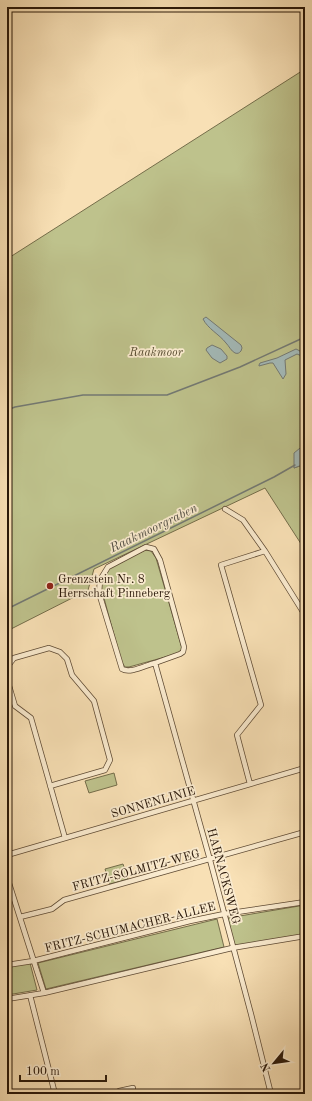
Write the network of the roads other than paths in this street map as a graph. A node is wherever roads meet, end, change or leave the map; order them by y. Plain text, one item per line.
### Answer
1 (225, 509) dead end
2 (265, 551) junction
3 (305, 615) edge
4 (154, 663) junction
5 (7, 667) edge
6 (7, 678) edge
7 (305, 768) edge
8 (250, 784) junction
9 (50, 786) junction
10 (193, 801) junction
11 (305, 832) edge
12 (65, 838) junction
13 (7, 855) edge
14 (210, 860) junction
15 (7, 877) edge
16 (8, 884) edge
17 (305, 902) edge
18 (224, 914) junction
19 (20, 917) junction
20 (305, 936) edge
21 (232, 948) junction
22 (33, 961) junction
23 (7, 965) edge
24 (44, 993) junction
25 (30, 995) junction
26 (7, 999) edge
27 (133, 1088) dead end
28 (119, 1091) dead end
29 (125, 1092) edge
30 (55, 1094) edge
31 (271, 1094) edge

1 - 2 street
2 - 3 street
2 - 8 street
4 - 4 street
4 - 10 street, HARNACKSWEG
5 - 9 street
6 - 9 street
7 - 8 street, SONNENLINIE
8 - 10 street, SONNENLINIE
9 - 12 street
10 - 12 street, SONNENLINIE
10 - 14 street, HARNACKSWEG
11 - 14 street, FRITZ-SOLMITZ-WEG
12 - 13 street, SONNENLINIE
14 - 18 street, HARNACKSWEG
14 - 19 street, FRITZ-SOLMITZ-WEG
15 - 16 street
16 - 19 street
17 - 18 street, FRITZ-SCHUMACHER-ALLEE
18 - 21 street, HARNACKSWEG
18 - 22 street, FRITZ-SCHUMACHER-ALLEE
19 - 22 street
20 - 21 street
21 - 24 street
21 - 31 street, HARNACKSWEG
22 - 23 street, FRITZ-SCHUMACHER-ALLEE
22 - 24 street
24 - 25 street
25 - 26 street
25 - 30 street
27 - 29 street
28 - 29 street

